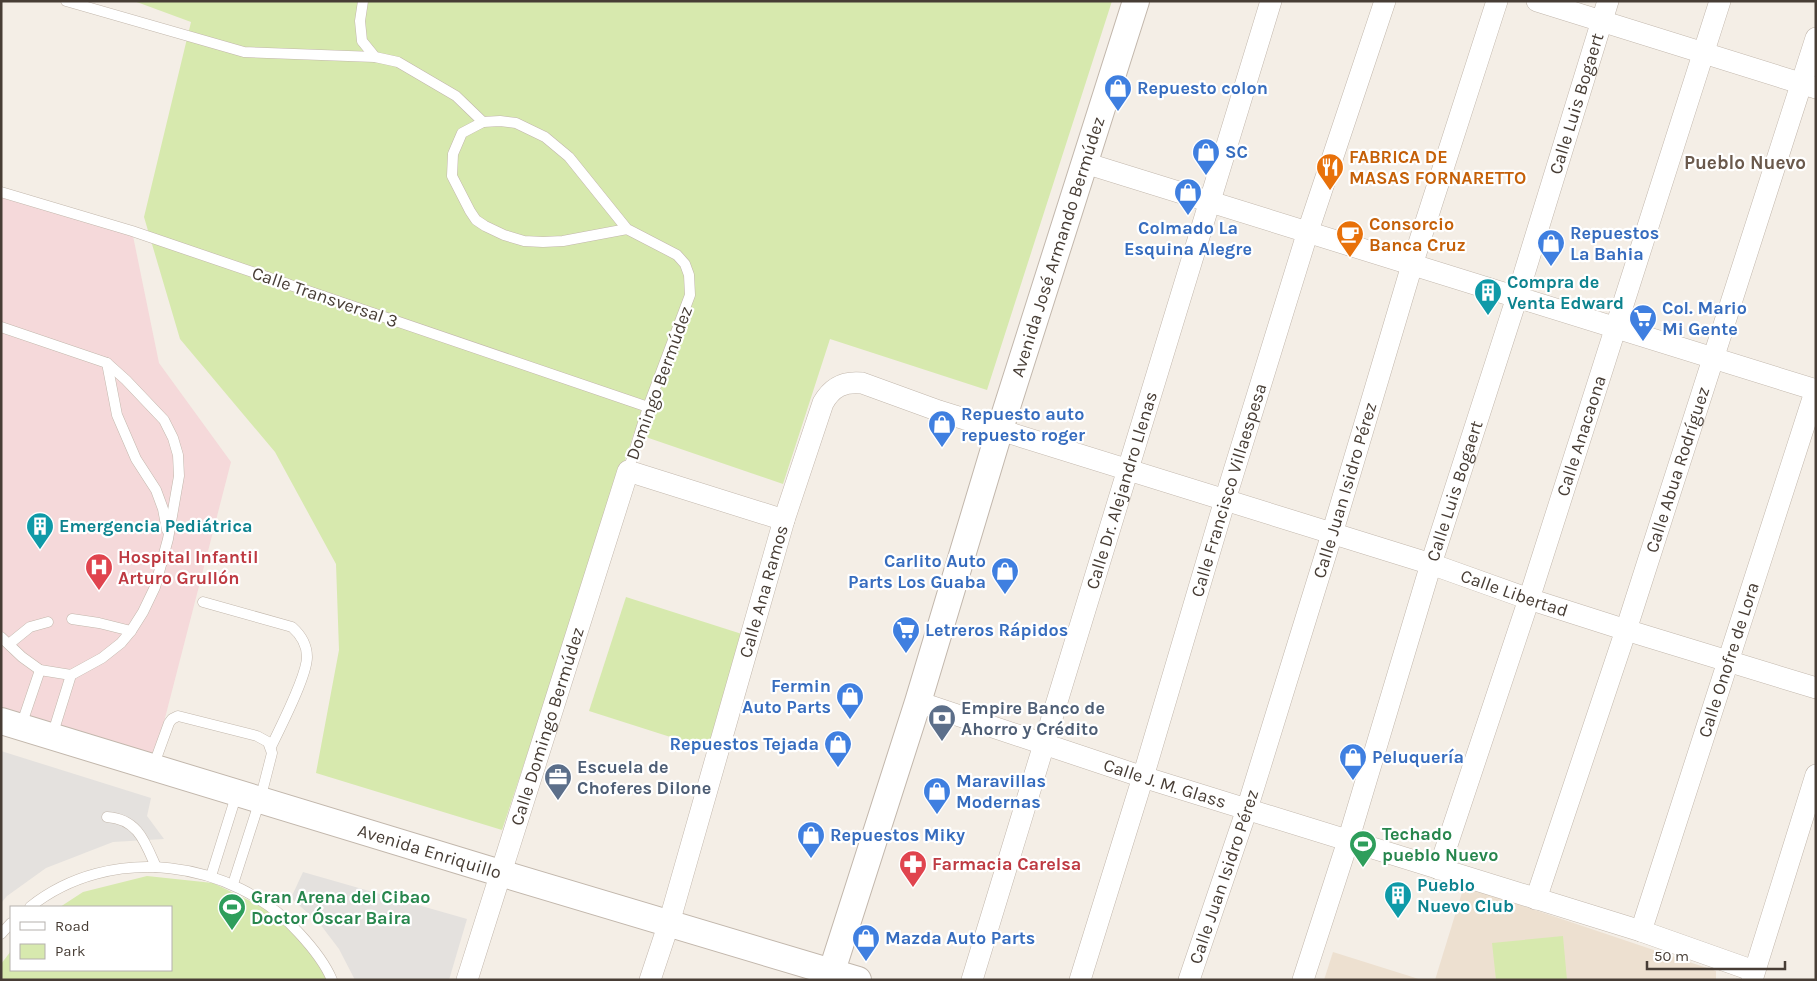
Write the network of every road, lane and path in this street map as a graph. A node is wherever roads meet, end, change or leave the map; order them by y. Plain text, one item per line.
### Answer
1 (66, 1) edge
2 (363, 1) edge
3 (1136, 1) edge
4 (1271, 1) edge
5 (1385, 1) edge
6 (1497, 1) edge
7 (1536, 1) edge
8 (1720, 1) edge
9 (1604, 11) edge
10 (1816, 38) edge
11 (1704, 53) junction
12 (375, 57) junction
13 (1808, 86) edge
14 (484, 122) junction
15 (1085, 163) junction
16 (1, 192) edge
17 (1210, 202) junction
18 (627, 229) junction
19 (1308, 231) junction
20 (1412, 265) junction
21 (1517, 297) junction
22 (1, 327) edge
23 (1615, 328) junction
24 (1712, 358) junction
25 (107, 363) junction
26 (842, 384) joint
27 (1816, 390) edge
28 (648, 407) junction
29 (1000, 429) junction
30 (628, 471) junction
31 (1128, 471) junction
32 (1225, 500) junction
33 (784, 520) junction
34 (1332, 534) junction
35 (168, 539) junction
36 (1431, 564) junction
37 (1529, 599) junction
38 (203, 602) dead end
39 (72, 619) dead end
40 (48, 622) dead end
41 (1626, 630) junction
42 (131, 631) junction
43 (5, 640) edge
44 (1728, 662) junction
45 (40, 670) junction
46 (71, 675) junction
47 (1816, 688) edge
48 (918, 702) junction
49 (11, 724) edge
50 (52, 736) junction
51 (1044, 744) junction
52 (271, 747) junction
53 (153, 767) junction
54 (1816, 775) edge
55 (1143, 777) junction
56 (248, 796) junction
57 (1247, 809) junction
58 (107, 817) dead end
59 (1348, 841) junction
60 (156, 867) junction
61 (1439, 869) junction
62 (500, 873) junction
63 (211, 876) junction
64 (233, 884) junction
65 (1536, 899) junction
66 (32, 906) edge
67 (669, 923) junction
68 (10, 924) edge
69 (1642, 930) junction
70 (1, 934) edge
71 (830, 976) edge
72 (1753, 976) edge
73 (332, 980) edge
74 (467, 980) edge
75 (650, 980) edge
76 (858, 980) edge
77 (972, 980) edge
78 (1080, 980) edge
79 (1189, 980) edge
80 (1303, 980) edge

1 - 12 lane
2 - 12 lane
3 - 15 street, Avenida José Armando Bermúdez
4 - 17 street, Calle Dr. Alejandro Llenas
5 - 19 street, Calle Francisco Villaespesa
6 - 20 street, Calle Juan Isidro Pérez
7 - 9 street
8 - 11 street, Calle Anacaona
9 - 11 street
9 - 21 street, Calle Luis Bogaert
10 - 13 street, Calle Abua Rodríguez
11 - 13 street
11 - 23 street, Calle Anacaona
12 - 14 lane
13 - 24 street, Calle Abua Rodríguez
14 - 18 lane
14 - 18 lane
15 - 17 street
15 - 29 street, Avenida José Armando Bermúdez
16 - 28 lane, Calle Transversal 3
17 - 19 street
17 - 31 street, Calle Dr. Alejandro Llenas
18 - 28 lane, Domingo Bermúdez
19 - 20 street
19 - 32 street, Calle Francisco Villaespesa
20 - 21 street
20 - 34 street, Calle Juan Isidro Pérez
21 - 23 street
21 - 36 street, Calle Luis Bogaert
22 - 25 lane
23 - 24 street
23 - 37 street, Calle Anacaona
24 - 27 street
24 - 41 street, Calle Abua Rodríguez
25 - 35 lane
25 - 35 lane
26 - 29 street, Calle Libertad
26 - 33 street, Calle Ana Ramos
27 - 44 street, Calle Onofre de Lora
28 - 30 lane, Domingo Bermúdez
29 - 31 street, Calle Libertad
29 - 48 street, Avenida José Armando Bermúdez
30 - 33 street
30 - 62 street, Calle Domingo Bermúdez
31 - 32 street, Calle Libertad
31 - 51 street, Calle Dr. Alejandro Llenas
32 - 34 street, Calle Libertad
32 - 55 street, Calle Francisco Villaespesa
33 - 67 street, Calle Ana Ramos
34 - 36 street, Calle Libertad
34 - 57 street, Calle Juan Isidro Pérez
35 - 42 lane
36 - 37 street, Calle Libertad
36 - 59 street, Calle Luis Bogaert
37 - 41 street, Calle Libertad
37 - 61 street, Calle Anacaona
38 - 52 lane
39 - 42 lane
40 - 43 lane
41 - 44 street, Calle Libertad
41 - 65 street, Calle Abua Rodríguez
42 - 46 lane
43 - 45 lane
44 - 47 street, Calle Libertad
44 - 69 street, Calle Onofre de Lora
45 - 46 lane
45 - 49 lane
46 - 50 lane
48 - 51 street, Calle J. M. Glass
48 - 71 street, Avenida José Armando Bermúdez
49 - 50 street, Avenida Enriquillo
50 - 53 street, Avenida Enriquillo
51 - 55 street, Calle J. M. Glass
51 - 77 street, Calle Dr. Alejandro Llenas
52 - 53 lane
52 - 56 lane
53 - 56 street, Avenida Enriquillo
54 - 72 street
55 - 57 street, Calle J. M. Glass
55 - 78 street, Calle Francisco Villaespesa
56 - 62 street, Avenida Enriquillo
56 - 63 lane
56 - 64 lane
57 - 59 street, Calle J. M. Glass
57 - 79 street, Calle Juan Isidro Pérez
58 - 60 lane
59 - 61 street, Calle J. M. Glass
59 - 80 street, Calle Luis Bogaert
60 - 63 lane
60 - 66 lane
61 - 65 street, Calle J. M. Glass
62 - 67 street, Avenida Enriquillo
62 - 74 street, Calle Domingo Bermúdez
63 - 64 lane
64 - 73 lane
65 - 69 street, Calle J. M. Glass
67 - 71 street, Avenida Enriquillo
67 - 75 street, Calle Ana Ramos
68 - 70 lane
69 - 72 street, Calle J. M. Glass
71 - 76 street, Avenida Enriquillo

